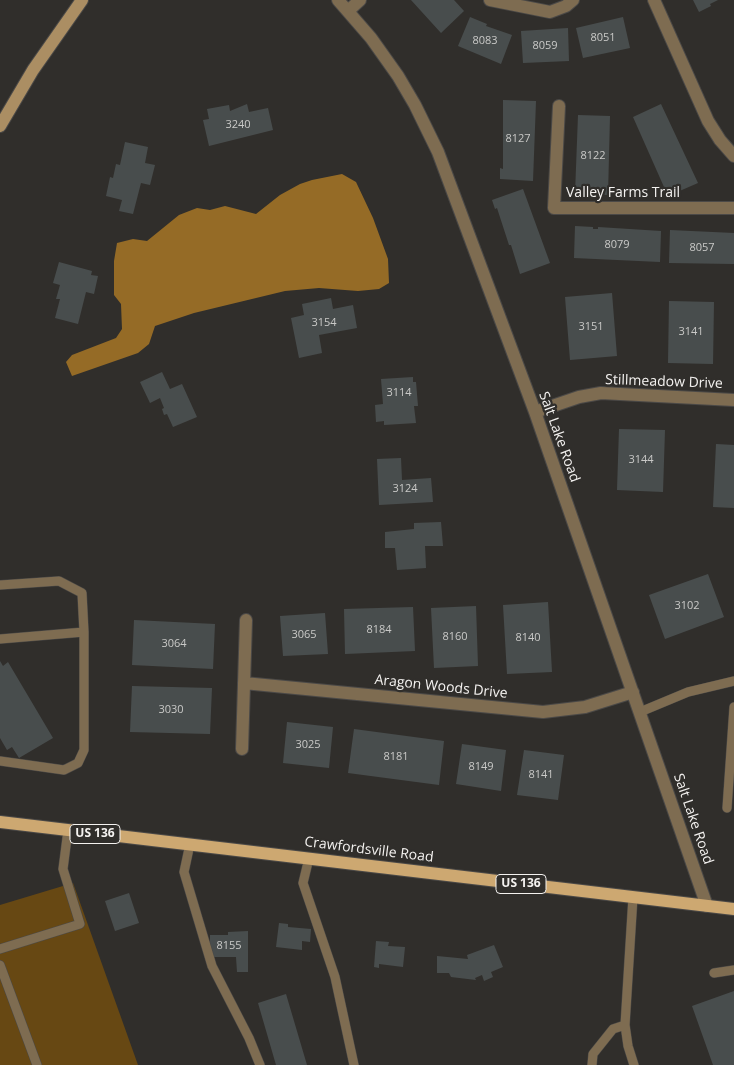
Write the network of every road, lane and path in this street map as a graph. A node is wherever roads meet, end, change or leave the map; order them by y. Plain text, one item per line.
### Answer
1 (82, 0) edge
2 (338, 0) edge
3 (360, 0) edge
4 (490, 0) edge
5 (573, 0) edge
6 (654, 0) edge
7 (348, 11) junction
8 (559, 106) dead end
9 (0, 126) edge
10 (734, 156) edge
11 (734, 208) edge
12 (734, 400) edge
13 (535, 412) junction
14 (0, 585) edge
15 (246, 620) dead end
16 (84, 632) junction
17 (0, 638) edge
18 (734, 681) edge
19 (244, 683) junction
20 (633, 692) junction
21 (734, 707) edge
22 (640, 712) junction
23 (242, 749) dead end
24 (0, 761) edge
25 (727, 808) dead end
26 (0, 822) edge
27 (68, 830) junction
28 (190, 844) junction
29 (309, 858) junction
30 (633, 897) junction
31 (707, 906) junction
32 (734, 909) edge
33 (0, 949) edge
34 (0, 965) edge
35 (734, 970) edge
36 (714, 974) dead end
37 (625, 1026) junction
38 (37, 1065) edge
39 (260, 1065) edge
40 (354, 1065) edge
41 (592, 1065) edge
42 (634, 1065) edge

1 - 9 main road
2 - 7 street, Salt Lake Road
3 - 7 street
4 - 5 street
6 - 10 street
7 - 13 street, Salt Lake Road
8 - 11 street, Valley Farms Trail
12 - 13 street, Stillmeadow Drive
13 - 20 street, Salt Lake Road
14 - 16 lane
15 - 19 street
16 - 17 lane
16 - 24 lane
18 - 22 lane
19 - 20 street, Aragon Woods Drive
19 - 23 street
20 - 22 street, Salt Lake Road
21 - 25 lane
22 - 31 street, Salt Lake Road
26 - 27 main road, Crawfordsville Road / US 136
27 - 28 main road, Crawfordsville Road / US 136
27 - 33 lane
28 - 29 main road, Crawfordsville Road / US 136
28 - 39 lane
29 - 30 main road, Crawfordsville Road / US 136
29 - 40 lane
30 - 31 main road, Crawfordsville Road / US 136
30 - 37 lane
31 - 32 main road, Crawfordsville Road / US 136
34 - 38 lane
35 - 36 lane
37 - 41 lane
37 - 42 lane

